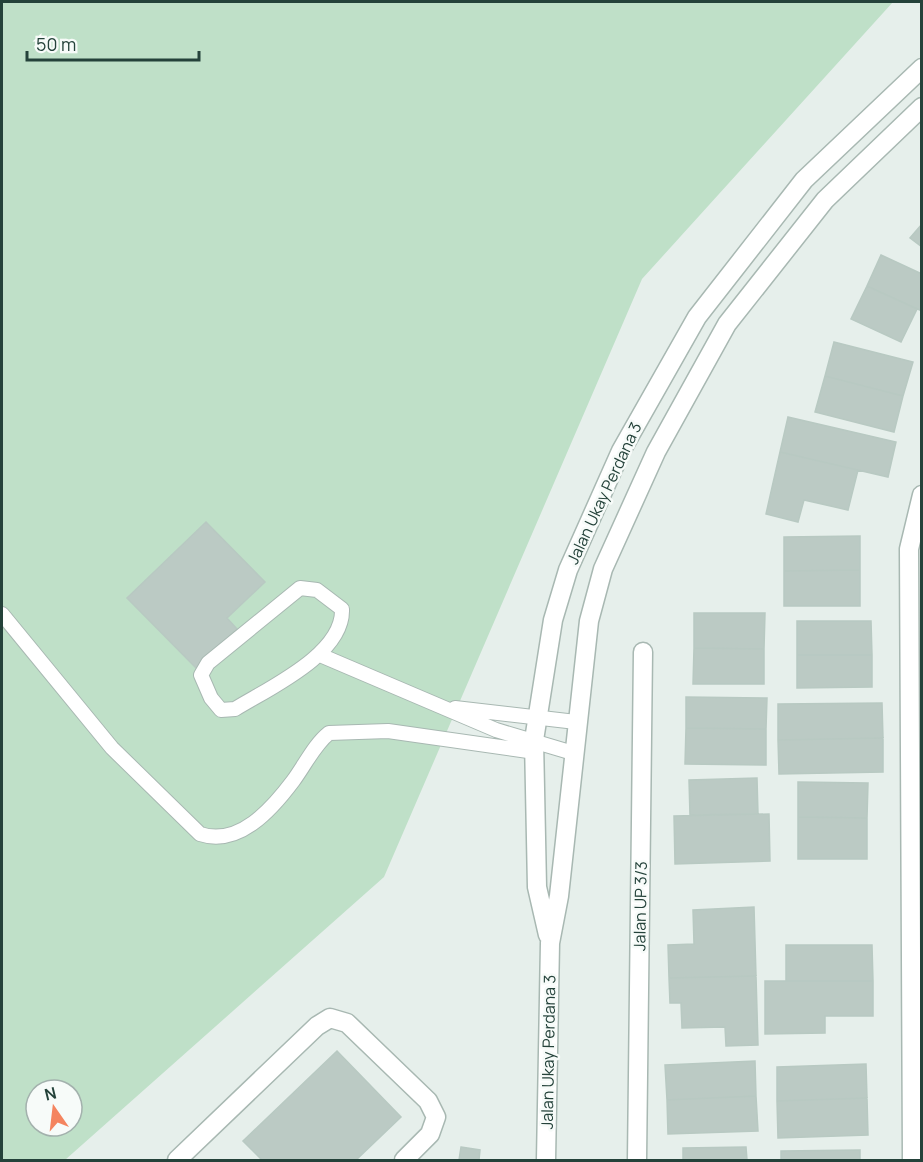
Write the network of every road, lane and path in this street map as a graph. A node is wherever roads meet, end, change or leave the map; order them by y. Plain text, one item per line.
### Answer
1 (921, 68) edge
2 (921, 106) edge
3 (921, 495) edge
4 (2, 614) edge
5 (643, 652) dead end
6 (320, 655) junction
7 (432, 704) junction
8 (538, 718) junction
9 (576, 722) junction
10 (535, 746) junction
11 (573, 753) junction
12 (550, 943) junction
13 (177, 1161) edge
14 (404, 1161) edge
15 (546, 1161) edge
16 (637, 1161) edge
17 (912, 1161) edge

1 - 8 street, Jalan Ukay Perdana 3
2 - 9 street, Jalan Ukay Perdana 3
3 - 17 street
4 - 10 lane
5 - 16 street, Jalan UP 3/3
6 - 6 lane
6 - 7 lane
7 - 8 lane
7 - 10 lane
8 - 9 lane
8 - 10 street, Jalan Ukay Perdana 3
9 - 11 street, Jalan Ukay Perdana 3
10 - 11 lane
10 - 12 street, Jalan Ukay Perdana 3
11 - 12 street, Jalan Ukay Perdana 3
12 - 15 street, Jalan Ukay Perdana 3
13 - 14 street

